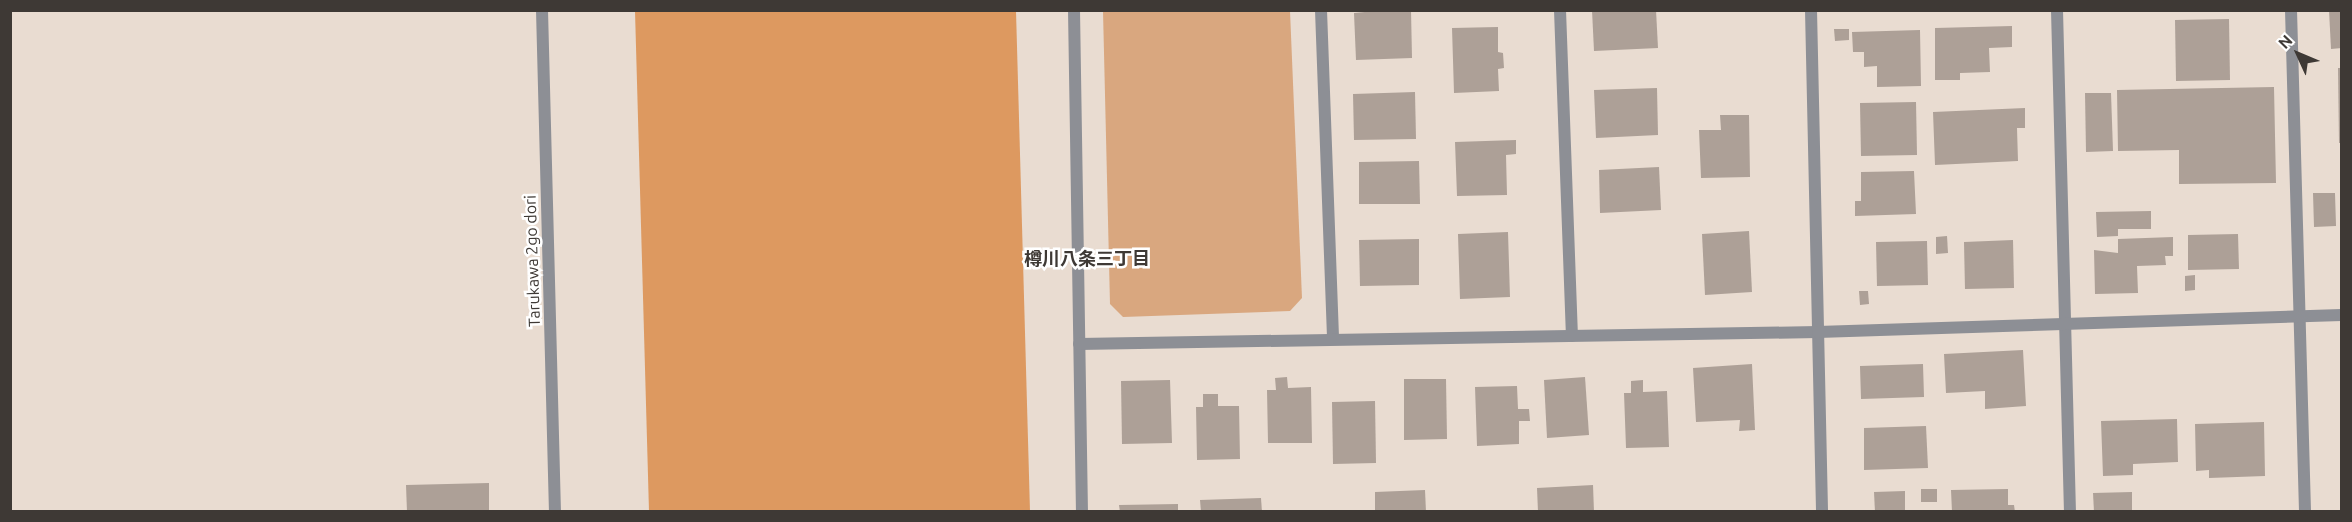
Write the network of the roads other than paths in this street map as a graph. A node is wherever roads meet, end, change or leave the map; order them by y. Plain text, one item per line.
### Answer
1 (542, 10) edge
2 (1074, 10) edge
3 (1321, 10) edge
4 (1560, 10) edge
5 (1811, 10) edge
6 (2057, 10) edge
7 (2291, 10) edge
8 (2342, 315) edge
9 (2302, 317) junction
10 (2064, 325) junction
11 (1818, 332) junction
12 (1572, 336) junction
13 (1333, 338) junction
14 (1079, 344) junction
15 (555, 512) edge
16 (1082, 512) edge
17 (1822, 512) edge
18 (2070, 512) edge
19 (2305, 512) edge

1 - 15 street, Tarukawa 2go dori
2 - 14 street
3 - 13 street
4 - 12 street
5 - 11 street
6 - 10 street
7 - 9 street
8 - 9 street
9 - 10 street
9 - 19 street
10 - 11 street
10 - 18 street
11 - 12 street
11 - 17 street
12 - 13 street
13 - 14 street
14 - 16 street

